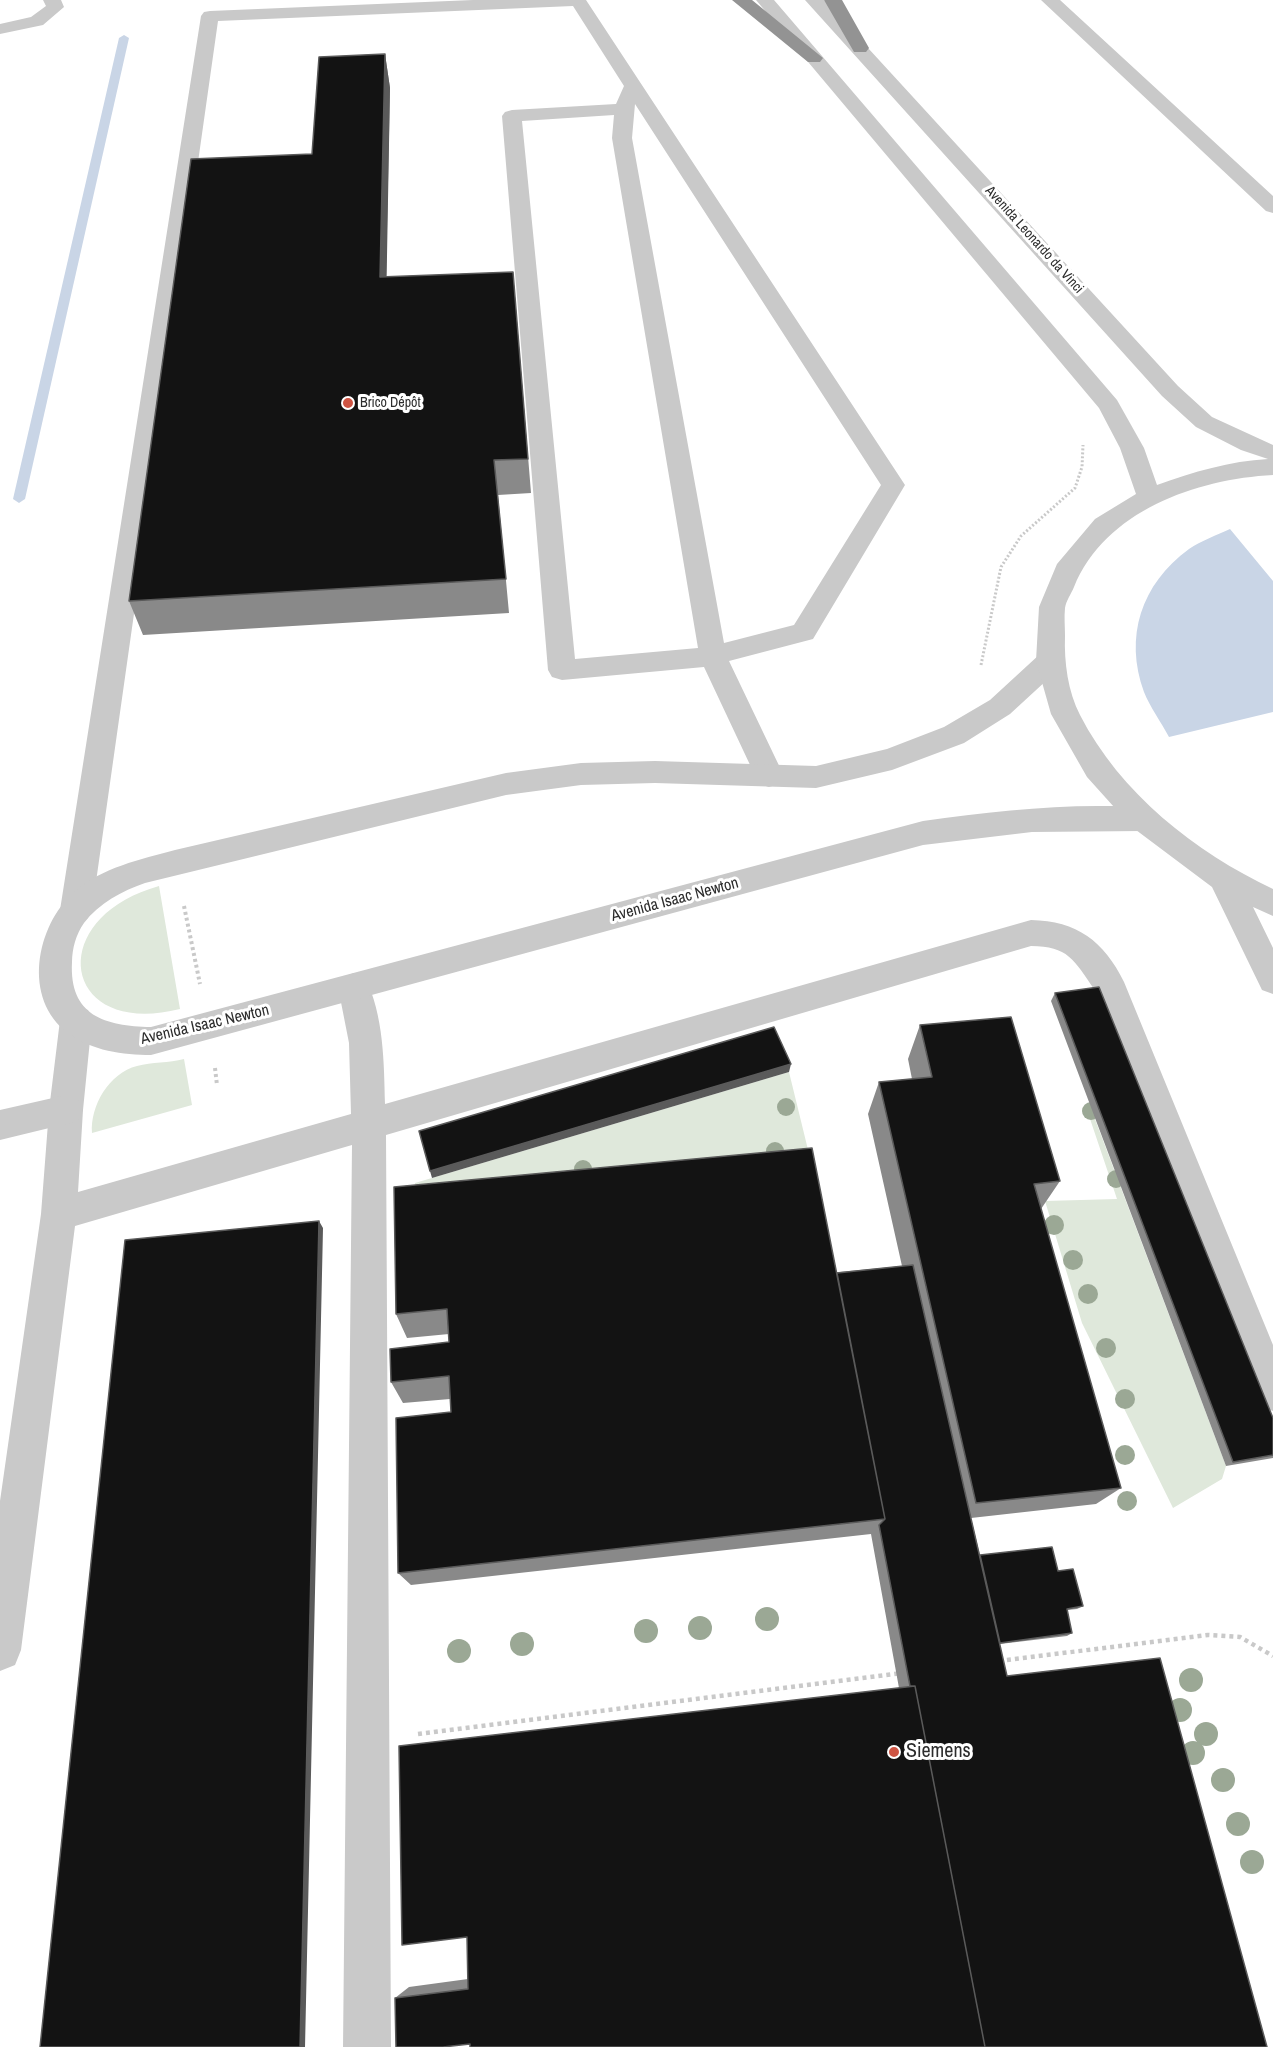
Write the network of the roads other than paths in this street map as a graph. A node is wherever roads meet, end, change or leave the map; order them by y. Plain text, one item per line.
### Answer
1 (52, 0) edge
2 (741, 0) edge
3 (765, 0) edge
4 (814, 0) edge
5 (833, 0) edge
6 (1050, 0) edge
7 (0, 29) edge
8 (860, 48) junction
9 (814, 58) junction
10 (633, 85) junction
11 (624, 109) junction
12 (1268, 202) edge
13 (1273, 453) edge
14 (1273, 467) edge
15 (1149, 497) junction
16 (713, 656) junction
17 (1050, 661) junction
18 (770, 776) junction
19 (1143, 819) junction
20 (1223, 879) junction
21 (1273, 903) edge
22 (76, 910) junction
23 (1273, 980) edge
24 (354, 987) junction
25 (75, 1020) junction
26 (66, 1110) junction
27 (369, 1124) junction
28 (0, 1125) edge
29 (59, 1214) junction
30 (1273, 1392) edge
31 (0, 1650) edge
32 (366, 2047) edge

1 - 7 street
2 - 9 highway
3 - 9 street
4 - 8 street, Avenida Leonardo da Vinci
5 - 8 highway
6 - 12 street
8 - 13 street, Avenida Leonardo da Vinci
9 - 15 street
10 - 11 street
10 - 16 street
10 - 22 street
11 - 16 street
11 - 16 street
14 - 15 street
15 - 17 street
16 - 18 street
17 - 18 street, Avenida Isaac Newton
17 - 19 street
18 - 22 street, Avenida Isaac Newton
19 - 20 street
19 - 24 street, Avenida Isaac Newton
20 - 21 street
20 - 23 street
22 - 25 street, Avenida Isaac Newton
24 - 25 street, Avenida Isaac Newton
24 - 27 street
25 - 26 street
26 - 28 street
26 - 29 street
27 - 29 street
27 - 30 street
27 - 32 street
29 - 31 street

